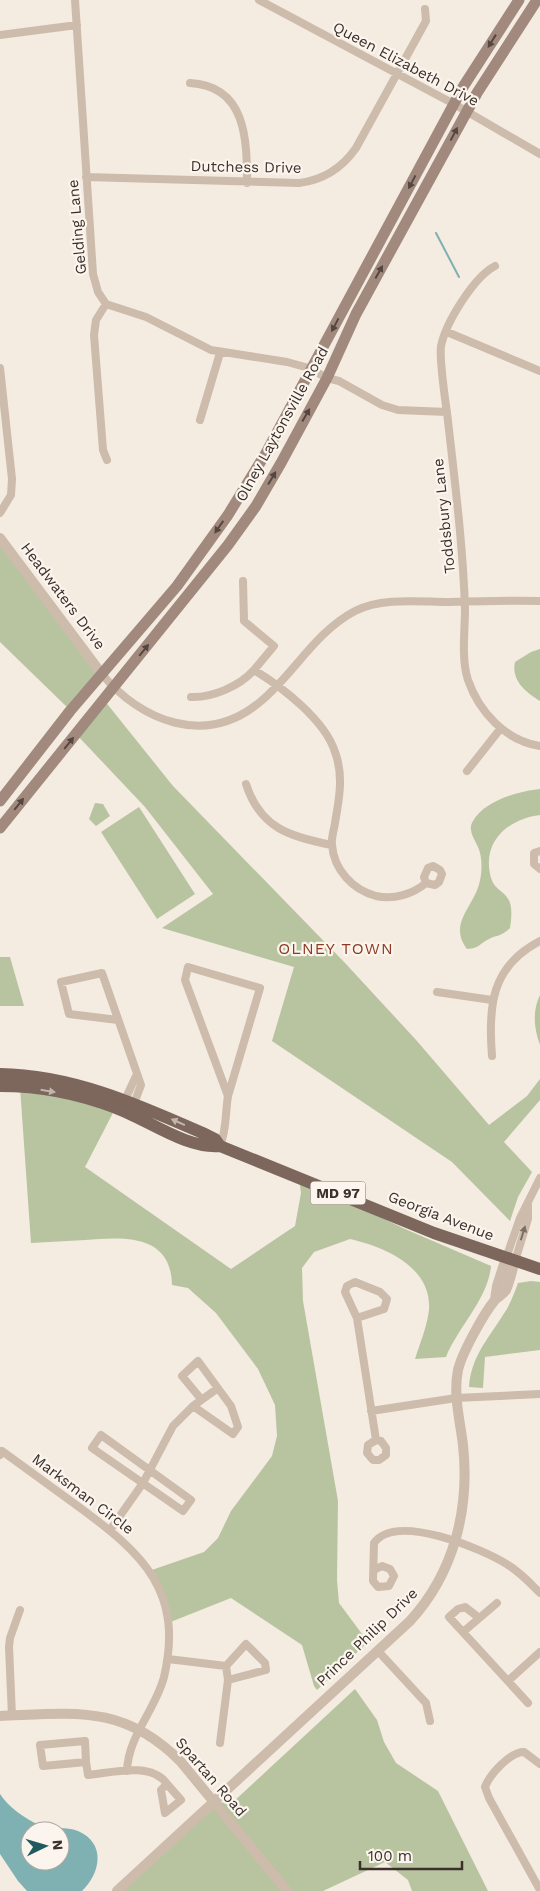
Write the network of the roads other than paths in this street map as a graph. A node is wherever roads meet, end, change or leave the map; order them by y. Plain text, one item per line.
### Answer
1 (75, 0) edge
2 (259, 0) edge
3 (519, 0) edge
4 (537, 0) edge
5 (425, 9) dead end
6 (77, 25) junction
7 (0, 35) edge
8 (397, 75) junction
9 (190, 82) dead end
10 (454, 104) junction
11 (466, 111) junction
12 (540, 154) edge
13 (86, 177) junction
14 (247, 183) junction
15 (495, 266) dead end
16 (106, 304) junction
17 (447, 332) junction
18 (220, 353) junction
19 (0, 368) edge
20 (312, 370) junction
21 (540, 372) edge
22 (327, 378) junction
23 (447, 412) junction
24 (200, 420) dead end
25 (107, 460) dead end
26 (0, 513) edge
27 (0, 538) edge
28 (243, 581) dead end
29 (540, 601) edge
30 (464, 602) junction
31 (254, 670) junction
32 (101, 673) junction
33 (277, 684) junction
34 (114, 688) junction
35 (191, 697) dead end
36 (501, 728) junction
37 (540, 746) edge
38 (467, 771) dead end
39 (246, 784) dead end
40 (0, 801) edge
41 (0, 828) edge
42 (332, 845) junction
43 (540, 851) edge
44 (540, 868) edge
45 (426, 883) dead end
46 (540, 941) edge
47 (437, 992) dead end
48 (492, 1000) junction
49 (118, 1020) junction
50 (492, 1056) dead end
51 (0, 1074) edge
52 (0, 1086) edge
53 (228, 1096) junction
54 (127, 1106) junction
55 (220, 1146) junction
56 (540, 1178) edge
57 (511, 1259) junction
58 (540, 1269) edge
59 (357, 1318) junction
60 (218, 1388) junction
61 (540, 1394) edge
62 (456, 1398) junction
63 (201, 1399) junction
64 (193, 1406) junction
65 (371, 1411) junction
66 (376, 1440) dead end
67 (1, 1453) edge
68 (150, 1470) junction
69 (143, 1482) junction
70 (110, 1530) junction
71 (456, 1541) junction
72 (374, 1570) dead end
73 (540, 1593) edge
74 (497, 1603) dead end
75 (20, 1610) dead end
76 (478, 1617) junction
77 (463, 1632) junction
78 (9, 1647) junction
79 (0, 1648) edge
80 (378, 1650) junction
81 (540, 1652) edge
82 (168, 1659) junction
83 (226, 1666) junction
84 (228, 1680) junction
85 (508, 1681) junction
86 (528, 1703) dead end
87 (0, 1716) edge
88 (12, 1716) junction
89 (430, 1721) dead end
90 (140, 1730) junction
91 (220, 1743) dead end
92 (86, 1762) junction
93 (540, 1764) edge
94 (127, 1772) junction
95 (167, 1784) dead end
96 (214, 1802) junction
97 (540, 1890) edge
98 (117, 1891) edge
99 (287, 1891) edge

1 - 6 street, Gelding Lane
2 - 8 street, Queen Elizabeth Drive
3 -> 10 main road, Olney Laytonsville Road
4 - 11 main road, Olney Laytonsville Road
5 - 8 street, Dutchess Drive
6 - 7 street
6 - 13 street, Gelding Lane
8 - 10 street, Queen Elizabeth Drive
8 - 14 street, Dutchess Drive
9 - 14 street
10 - 11 street, Queen Elizabeth Drive
10 -> 20 main road, Olney Laytonsville Road
11 - 12 street, Queen Elizabeth Drive
22 -> 11 main road, Olney Laytonsville Road
13 - 14 street, Dutchess Drive
13 - 16 street, Gelding Lane
15 - 17 street, Toddsbury Lane
16 - 18 street
16 - 25 street
17 - 21 street
17 - 23 street, Toddsbury Lane
18 - 20 street
18 - 24 street
19 - 26 street
20 - 22 street
20 -> 32 main road, Olney Laytonsville Road
22 - 23 street
34 -> 22 main road, Olney Laytonsville Road
23 - 30 street, Toddsbury Lane
27 - 32 street, Headwaters Drive
28 - 31 street
29 - 30 street
30 - 33 street
30 - 36 street, Toddsbury Lane
31 - 33 street
31 - 35 street
32 - 34 street
32 - 40 main road, Olney Laytonsville Road
33 - 34 street
33 - 42 street
41 -> 34 main road, Olney Laytonsville Road
36 - 37 street, Toddsbury Lane
36 - 38 street
39 - 42 street
42 - 45 street
43 - 44 street
46 - 48 street
47 - 48 street
48 - 50 street
49 - 49 street
49 - 54 street
51 - 54 main road, Georgia Avenue / MD 97
52 -> 54 main road, Georgia Avenue / MD 97
53 - 53 street
53 - 55 street
54 - 55 main road, Georgia Avenue / MD 97
55 - 57 main road, Georgia Avenue / MD 97
56 - 57 street
57 - 58 main road, Georgia Avenue / MD 97
57 - 62 street, Prince Philip Drive
59 - 59 street
59 - 65 street
60 - 63 street
60 - 63 street
60 - 64 street
61 - 62 street
62 - 65 street
62 - 71 street, Prince Philip Drive
63 - 64 street
64 - 68 street
65 - 66 street
67 - 70 street, Marksman Circle
68 - 69 street
68 - 69 street
68 - 69 street
69 - 70 street
70 - 82 street, Marksman Circle
71 - 72 street
71 - 73 street
71 - 80 street, Prince Philip Drive
74 - 76 street
75 - 78 street
76 - 77 street
76 - 77 street
77 - 85 street
78 - 79 street
78 - 88 street
80 - 89 street
80 - 96 street, Prince Philip Drive
81 - 85 street
82 - 83 street
82 - 90 street, Marksman Circle
83 - 84 street
83 - 84 street
84 - 91 street
85 - 86 street
87 - 88 street, Spartan Road
88 - 90 street, Spartan Road
90 - 94 street, Marksman Circle
90 - 96 street, Spartan Road
92 - 92 street
92 - 94 street
93 - 97 street
94 - 95 street
96 - 98 street, Prince Philip Drive
96 - 99 street, Spartan Road

